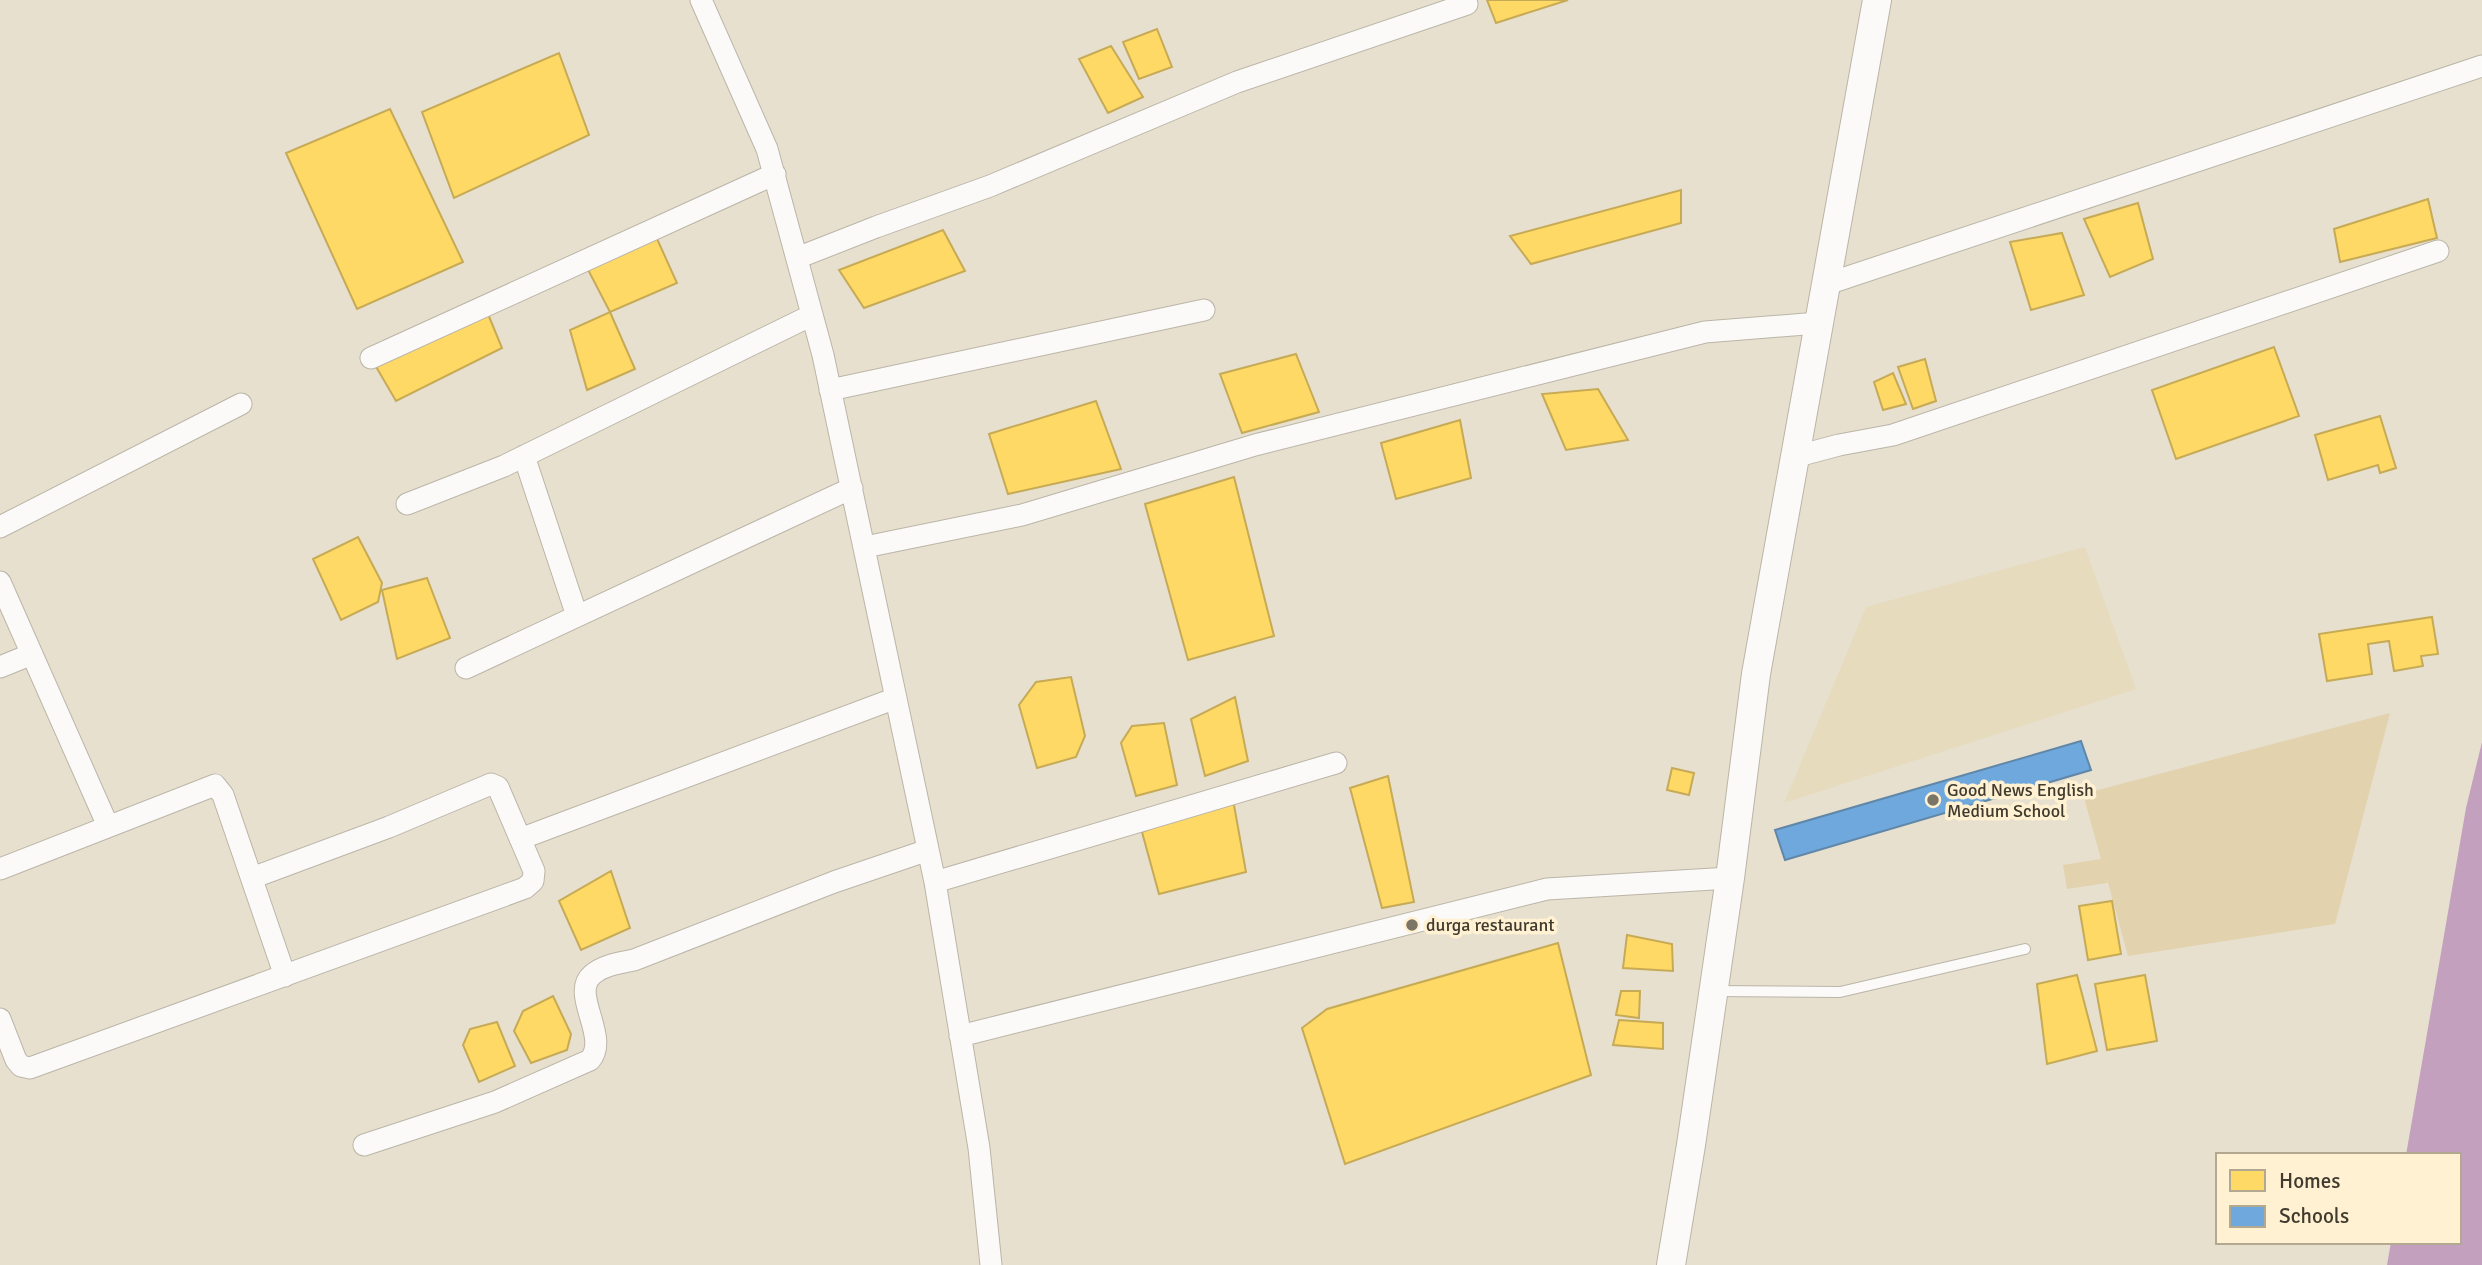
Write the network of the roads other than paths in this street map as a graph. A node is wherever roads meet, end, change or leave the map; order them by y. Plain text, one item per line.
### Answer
1 (701, 0) edge
2 (1877, 0) edge
3 (1467, 4) dead end
4 (2482, 66) edge
5 (775, 174) junction
6 (2438, 251) dead end
7 (797, 258) junction
8 (1824, 285) junction
9 (1204, 310) dead end
10 (812, 315) junction
11 (1818, 323) junction
12 (371, 358) dead end
13 (830, 390) junction
14 (241, 404) dead end
15 (524, 456) junction
16 (1794, 457) junction
17 (852, 488) junction
18 (407, 504) dead end
19 (0, 527) edge
20 (865, 547) junction
21 (0, 582) edge
22 (577, 617) junction
23 (32, 654) junction
24 (0, 667) edge
25 (466, 668) dead end
26 (897, 698) junction
27 (1336, 763) dead end
28 (108, 826) junction
29 (520, 839) junction
30 (928, 850) junction
31 (0, 869) edge
32 (252, 878) junction
33 (1730, 878) junction
34 (935, 882) junction
35 (2025, 949) dead end
36 (285, 976) junction
37 (1714, 991) junction
38 (0, 1019) edge
39 (960, 1036) junction
40 (364, 1145) dead end
41 (991, 1265) edge
42 (1671, 1265) edge

1 - 5 street
2 - 8 street
3 - 7 street
4 - 8 street
5 - 7 street
5 - 12 street
6 - 16 street
7 - 10 street
8 - 11 street
9 - 13 street
10 - 13 street
10 - 15 street
11 - 16 street
11 - 20 street
13 - 17 street
14 - 19 street
15 - 18 street
15 - 22 street
16 - 33 street
17 - 20 street
17 - 22 street
20 - 26 street
21 - 23 street
22 - 25 street
23 - 24 street
23 - 28 street
26 - 29 street
26 - 30 street
27 - 34 street
28 - 31 street
28 - 32 street
29 - 32 street
29 - 36 street
30 - 34 street
30 - 40 street
32 - 36 street
33 - 37 street
33 - 39 street
34 - 39 street
35 - 37 lane
36 - 38 street
37 - 42 street
39 - 41 street

